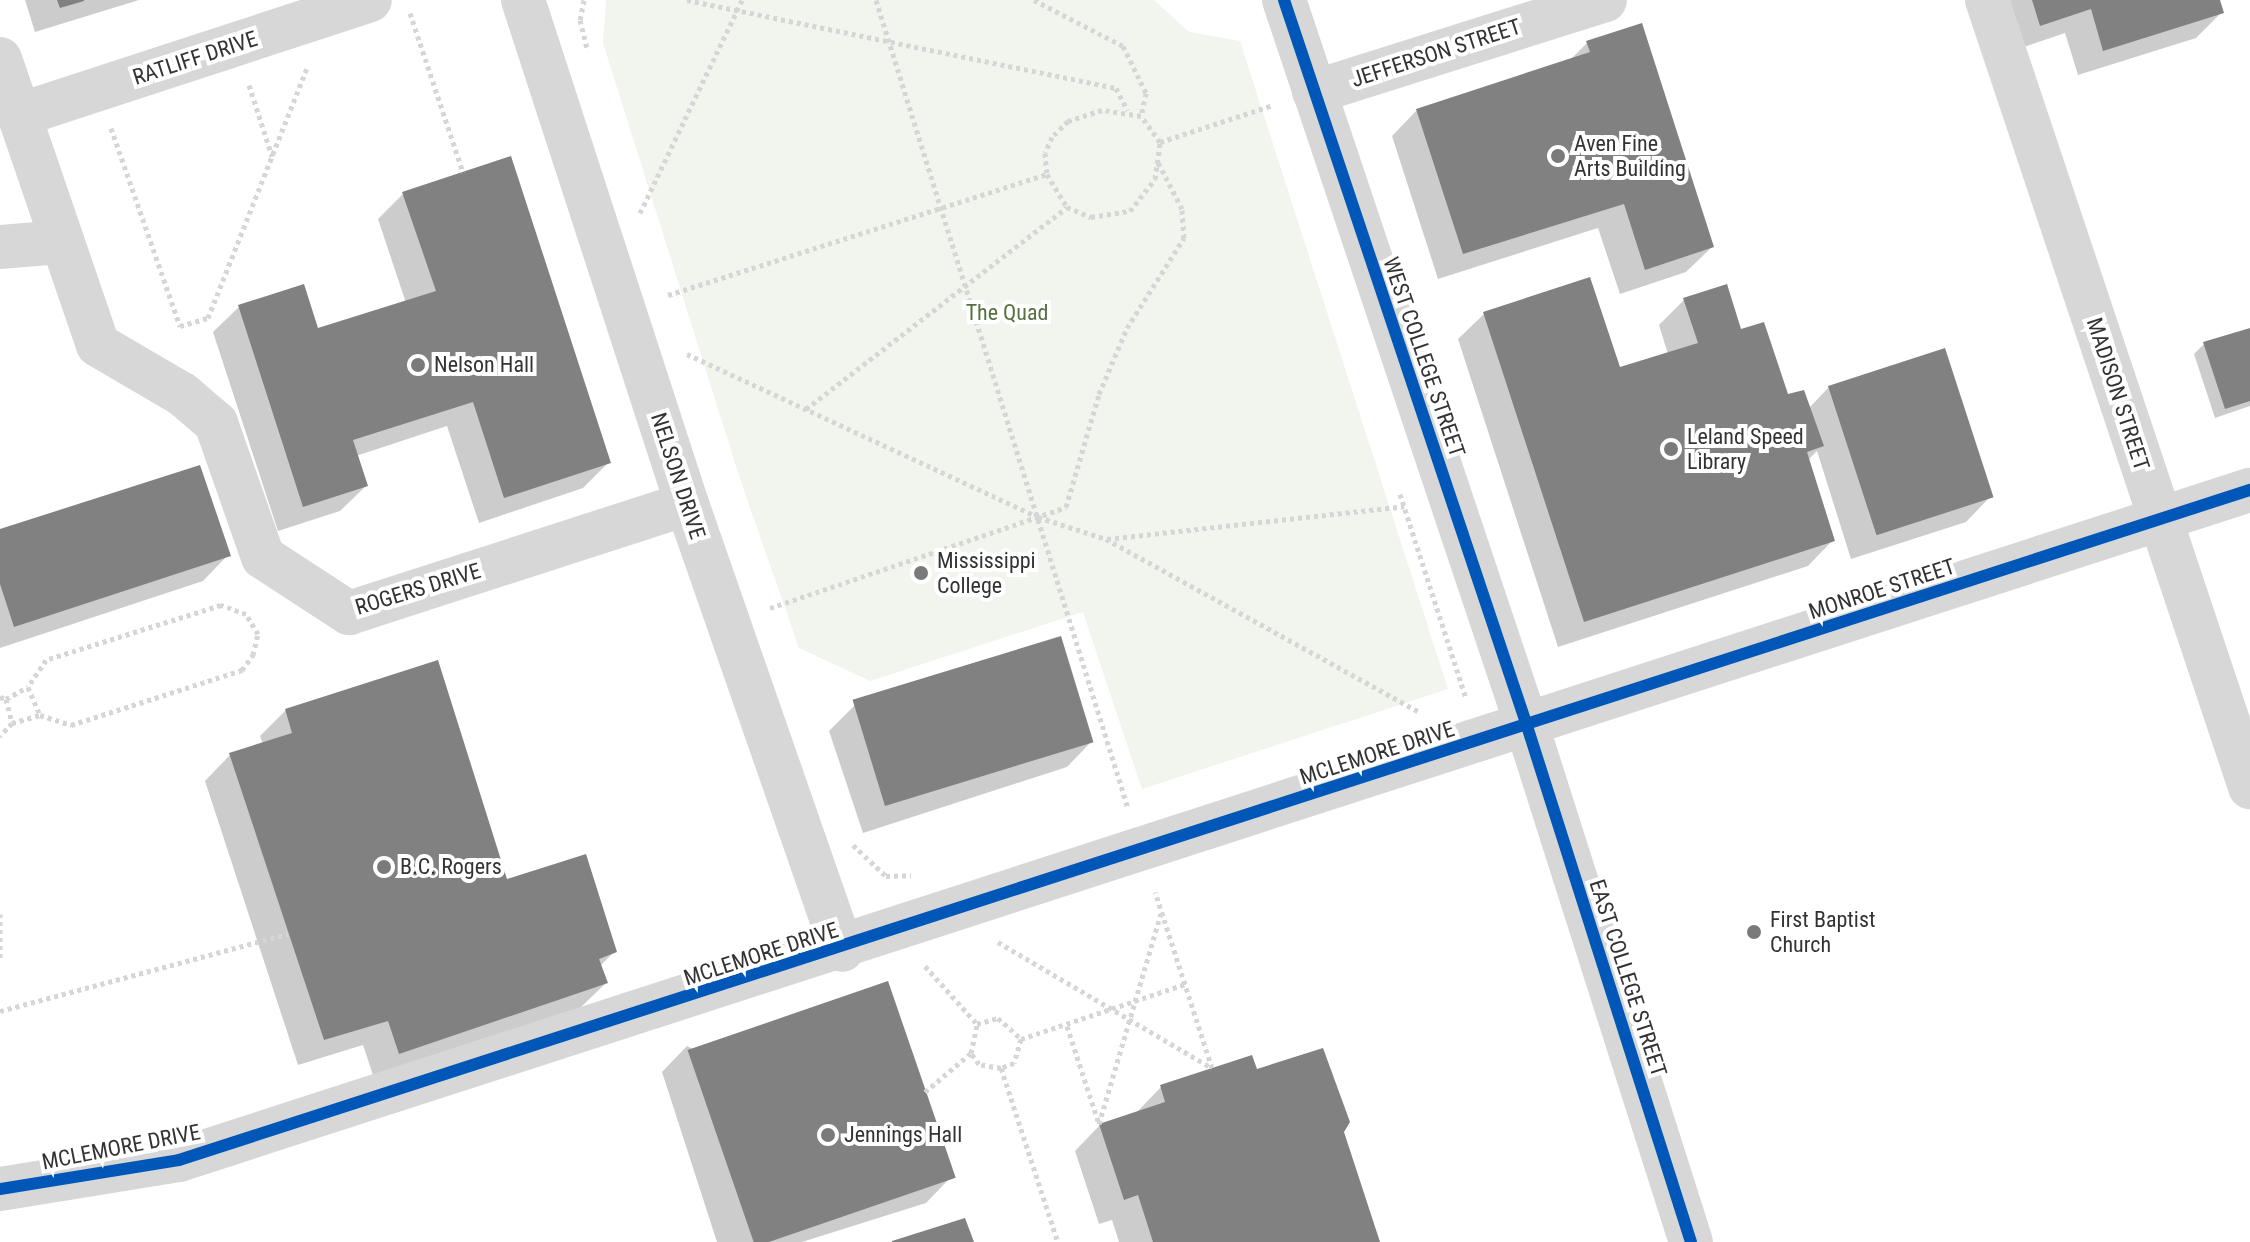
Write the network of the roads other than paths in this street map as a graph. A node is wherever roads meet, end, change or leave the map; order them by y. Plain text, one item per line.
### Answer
1 (523, 0) edge
2 (1284, 0) edge
3 (1605, 0) edge
4 (1987, 0) edge
5 (382, 7) edge
6 (0, 59) edge
7 (1314, 92) junction
8 (19, 115) junction
9 (60, 242) junction
10 (0, 247) edge
11 (2250, 490) edge
12 (687, 504) junction
13 (2160, 519) junction
14 (1527, 726) junction
15 (2250, 787) edge
16 (842, 950) junction
17 (0, 1189) edge
18 (1691, 1242) edge

1 - 12 street, NELSON DRIVE
2 - 7 street, WEST COLLEGE STREET
3 - 7 street, JEFFERSON STREET
4 - 13 street, MADISON STREET
5 - 8 street, RATLIFF DRIVE
6 - 8 street, ROGERS DRIVE
7 - 14 street, WEST COLLEGE STREET
8 - 9 street, ROGERS DRIVE
9 - 10 street
9 - 12 street, ROGERS DRIVE
11 - 13 street, MONROE STREET
12 - 16 street, NELSON DRIVE
13 - 14 street, MONROE STREET
13 - 15 street, MADISON STREET
14 - 16 street, MCLEMORE DRIVE
14 - 18 street, EAST COLLEGE STREET
16 - 17 street, MCLEMORE DRIVE

